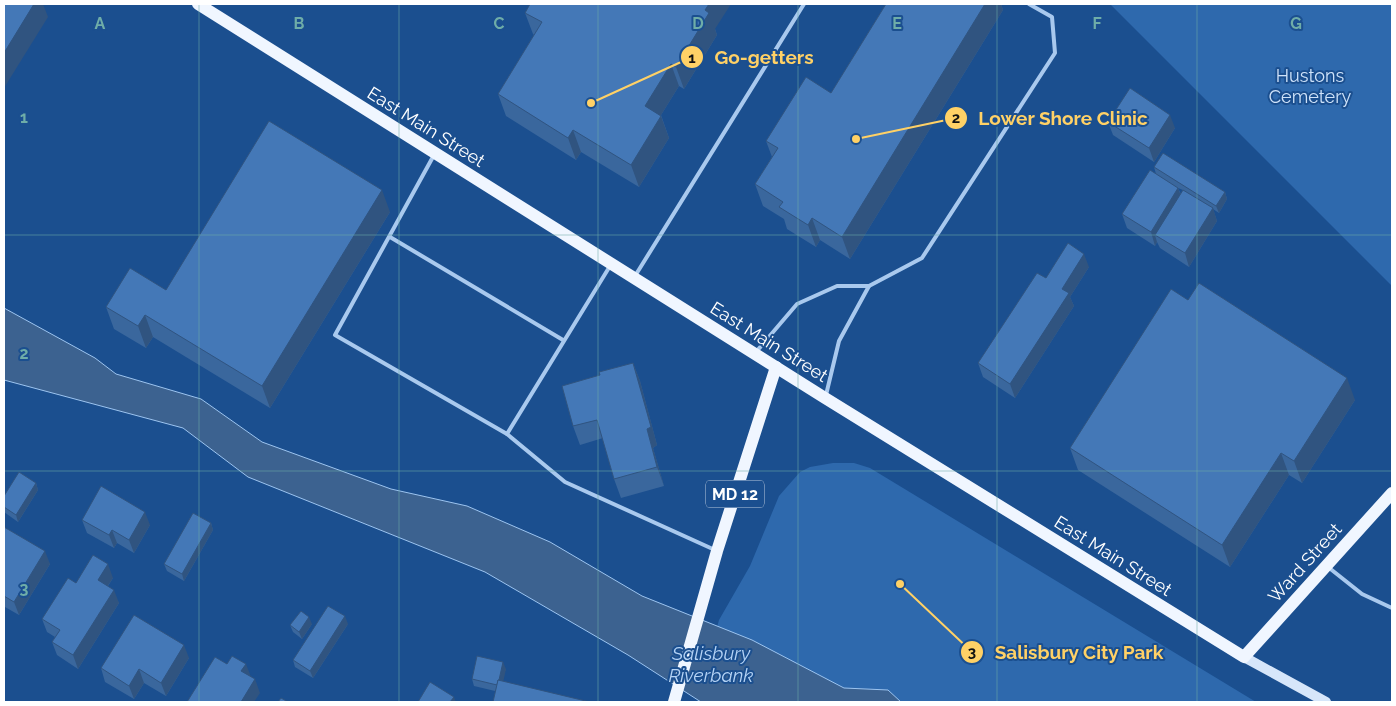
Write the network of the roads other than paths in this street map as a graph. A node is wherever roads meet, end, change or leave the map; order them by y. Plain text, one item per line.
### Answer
1 (198, 4) edge
2 (804, 4) edge
3 (1028, 4) edge
4 (435, 153) junction
5 (390, 236) junction
6 (611, 264) junction
7 (634, 278) junction
8 (869, 286) junction
9 (563, 340) junction
10 (754, 353) junction
11 (776, 367) junction
12 (825, 398) junction
13 (507, 434) junction
14 (1392, 493) edge
15 (716, 551) junction
16 (1327, 566) junction
17 (1392, 608) edge
18 (1244, 657) junction
19 (674, 702) edge
20 (1326, 702) edge

1 - 4 main road, East Main Street
2 - 7 lane
3 - 8 lane
4 - 5 lane
4 - 6 main road, East Main Street
5 - 9 lane
5 - 13 lane
6 - 7 main road, East Main Street
6 - 9 lane
7 - 10 main road, East Main Street
8 - 10 lane
8 - 12 lane
9 - 13 lane
10 - 11 main road, East Main Street
11 - 12 main road, East Main Street
11 - 15 main road, MD 12
12 - 18 main road, East Main Street
13 - 15 lane
14 - 16 main road, Ward Street
15 - 19 main road, MD 12
16 - 17 lane
16 - 18 main road, Ward Street
18 - 20 main road, East Main Street

